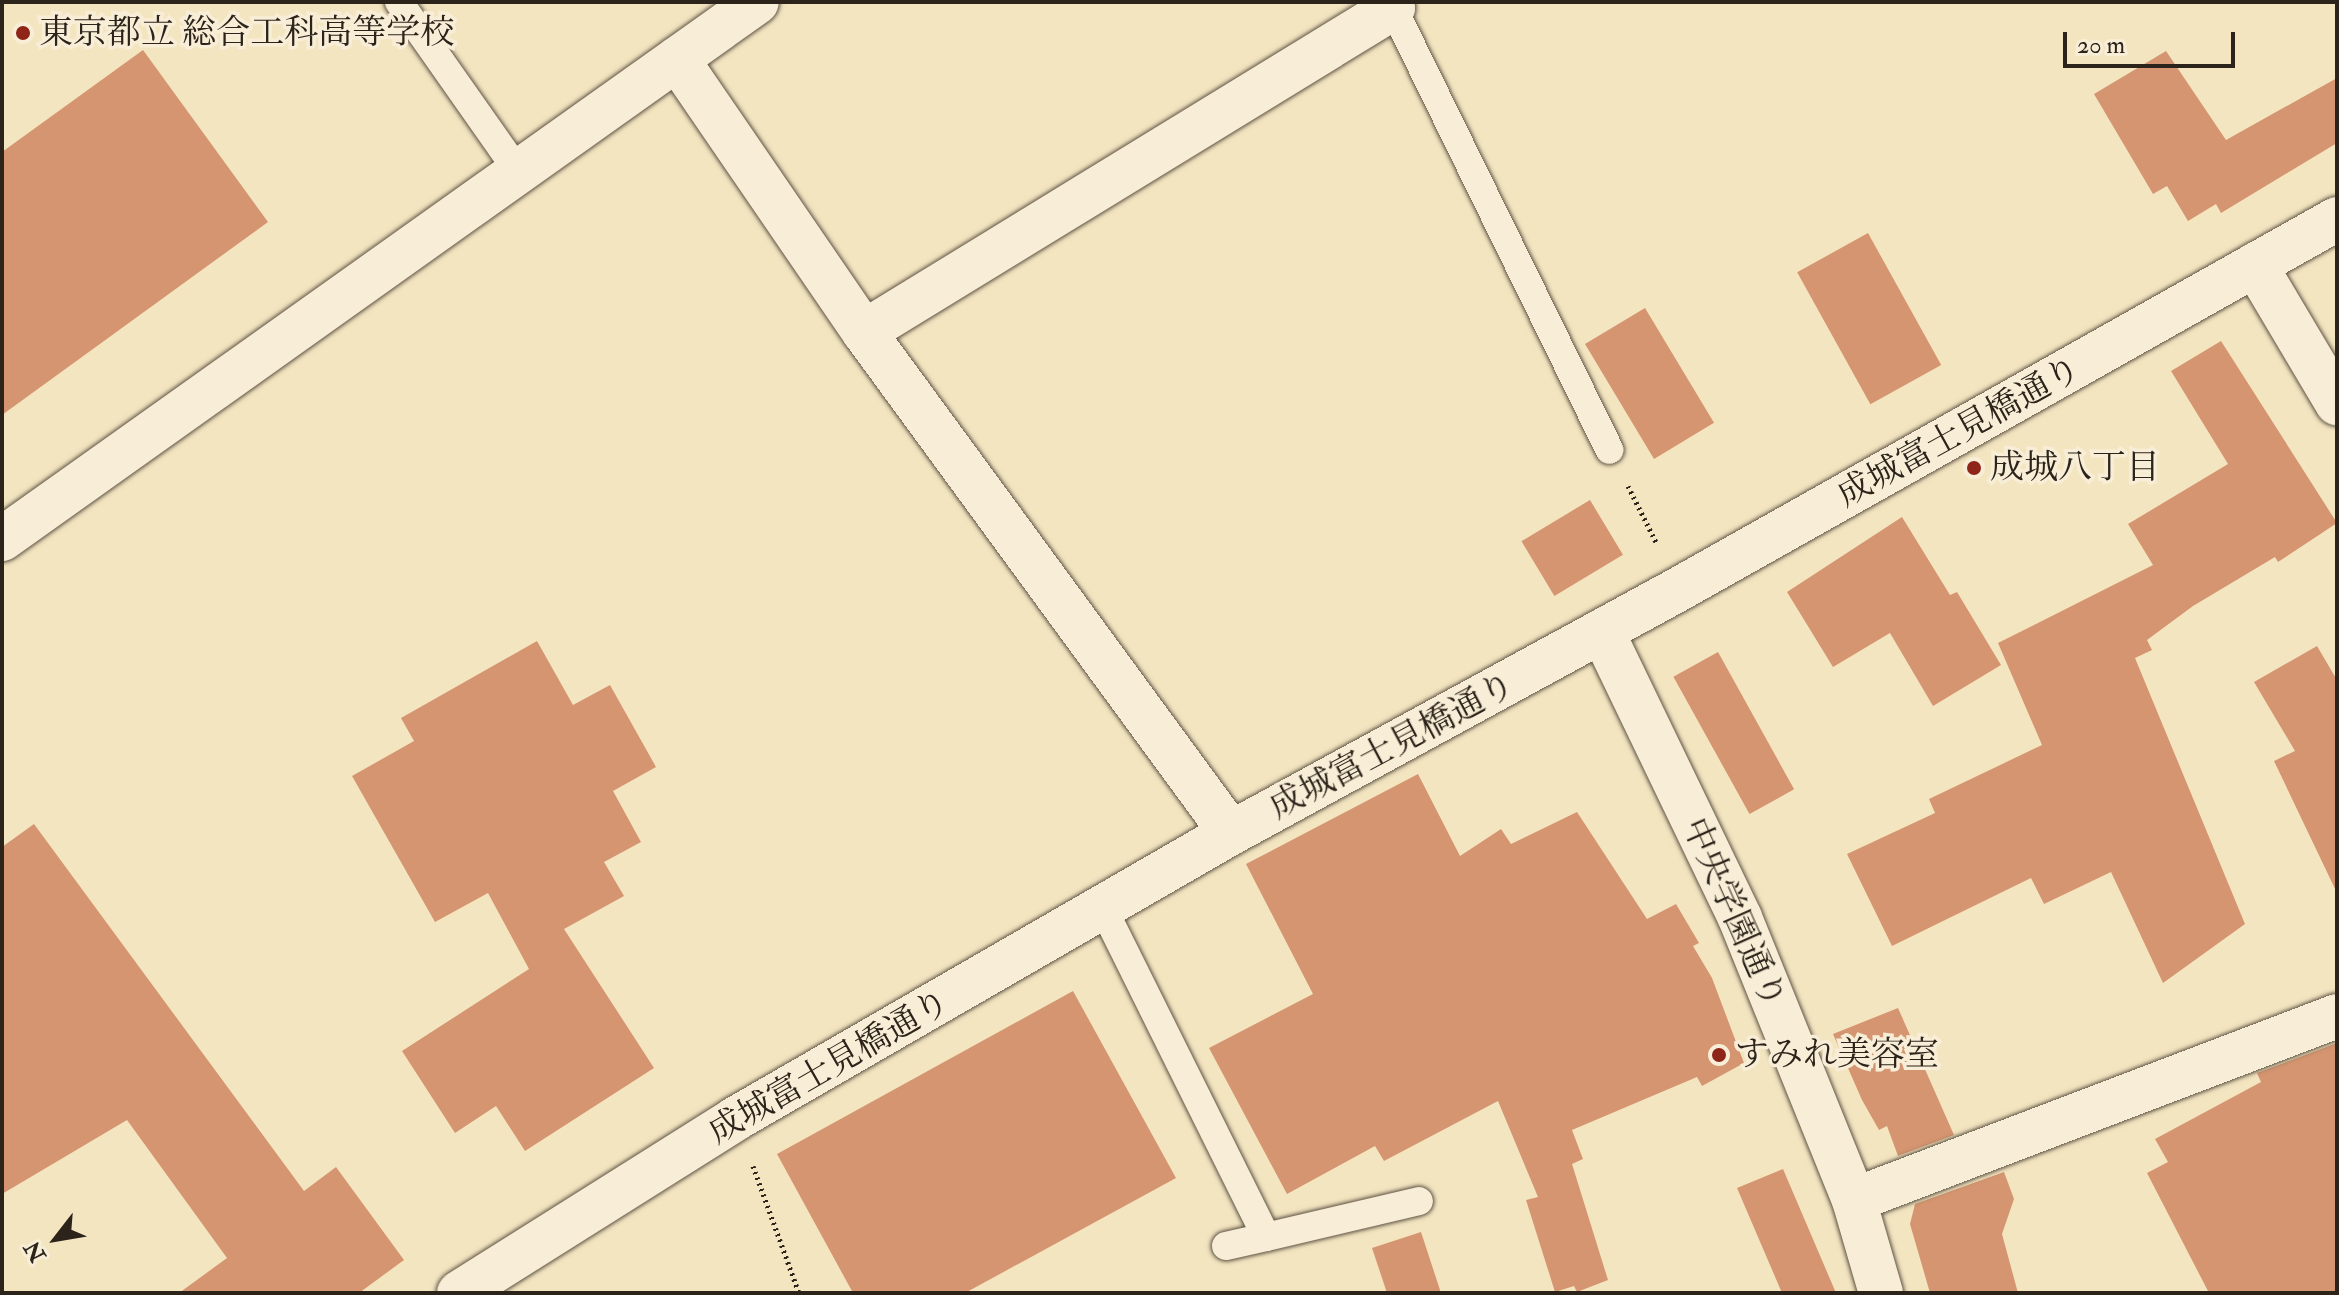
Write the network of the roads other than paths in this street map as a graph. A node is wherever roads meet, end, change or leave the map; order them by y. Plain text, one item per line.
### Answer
1 (399, 2) edge
2 (757, 2) edge
3 (1392, 5) edge
4 (677, 59) junction
5 (517, 170) junction
6 (2337, 219) edge
7 (2255, 265) junction
8 (864, 332) junction
9 (2337, 403) edge
10 (1610, 450) road end
11 (2, 539) edge
12 (1602, 631) junction
13 (1231, 833) junction
14 (1103, 908) junction
15 (2337, 1016) edge
16 (1854, 1200) junction
17 (1419, 1201) dead end
18 (1266, 1237) junction
19 (1226, 1246) dead end
20 (459, 1293) edge
21 (1881, 1293) edge

1 - 5 lane
2 - 4 street
3 - 8 street
3 - 10 lane
4 - 5 street
4 - 8 street
5 - 11 street
6 - 7 street, 成城富士見橋通り
7 - 9 street
7 - 12 street, 成城富士見橋通り
8 - 13 street
12 - 13 street, 成城富士見橋通り
12 - 16 street, 中央学園通り
13 - 14 street, 成城富士見橋通り
14 - 18 lane
14 - 20 street, 成城富士見橋通り
15 - 16 street
16 - 21 street, 中央学園通り
17 - 18 lane
18 - 19 lane

